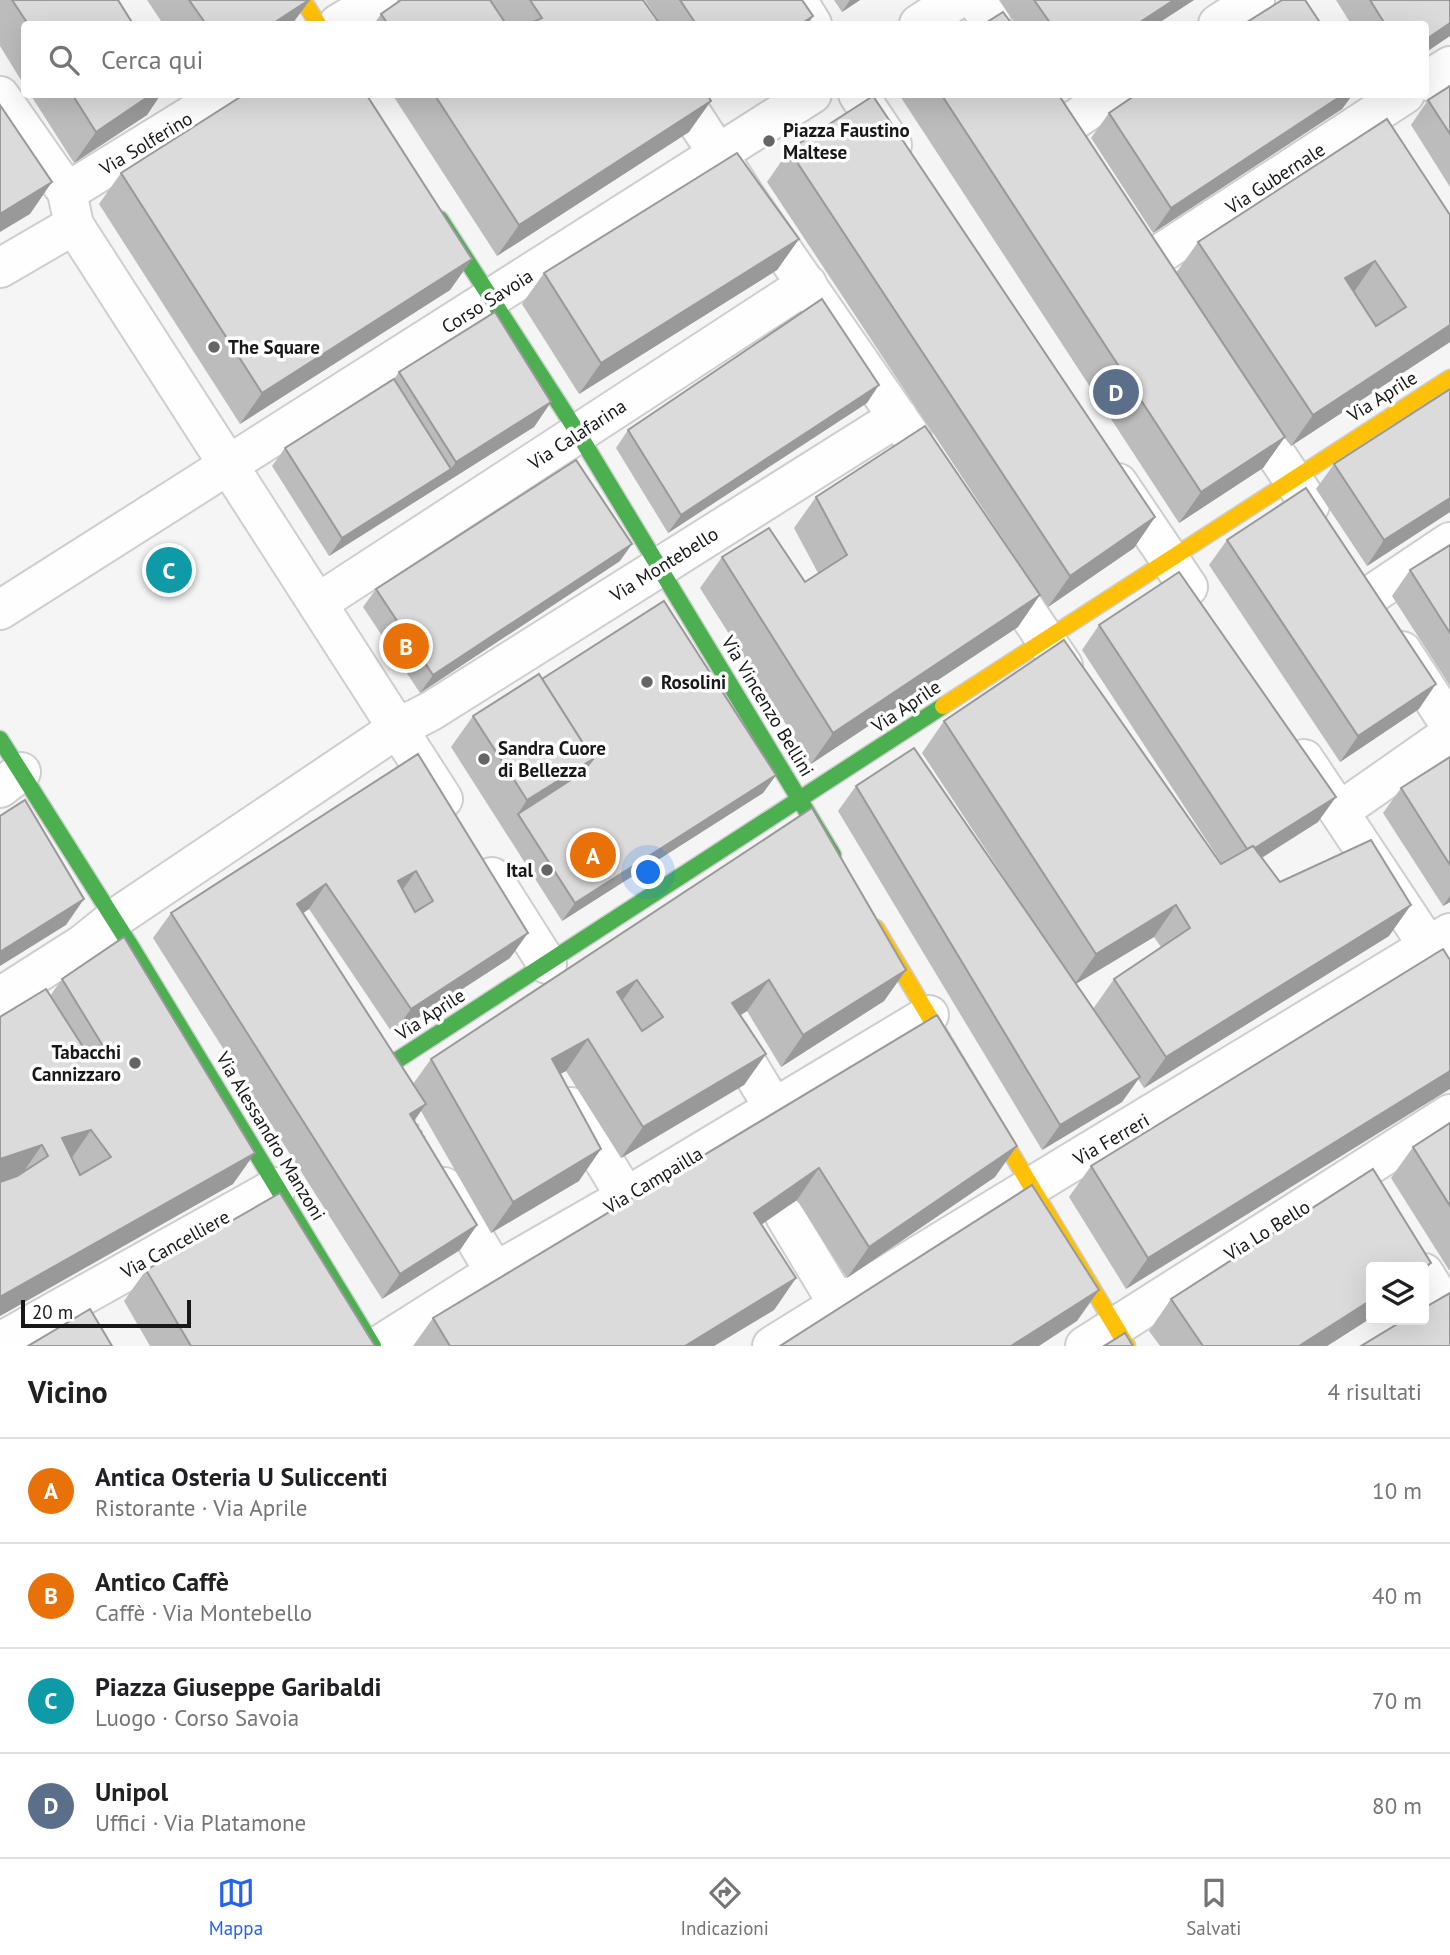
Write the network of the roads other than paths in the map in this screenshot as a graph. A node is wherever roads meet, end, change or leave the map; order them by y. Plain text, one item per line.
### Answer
1 (303, 0) edge
2 (378, 0) edge
3 (797, 0) edge
4 (956, 0) edge
5 (976, 0) edge
6 (1255, 0) edge
7 (316, 21) edge
8 (343, 21) edge
9 (811, 21) edge
10 (924, 21) edge
11 (990, 21) edge
12 (1223, 21) edge
13 (1450, 66) edge
14 (1429, 79) edge
15 (0, 96) edge
16 (212, 98) edge
17 (682, 98) edge
18 (806, 98) edge
19 (1102, 98) edge
20 (1391, 98) edge
21 (864, 104) edge
22 (1366, 105) edge
23 (179, 107) edge
24 (1394, 150) edge
25 (718, 156) junction
26 (1080, 164) edge
27 (909, 171) edge
28 (70, 208) junction
29 (433, 208) edge
30 (1124, 230) edge
31 (1146, 262) junction
32 (0, 268) edge
33 (807, 285) junction
34 (1169, 297) edge
35 (490, 299) junction
36 (1223, 376) edge
37 (1450, 378) edge
38 (898, 417) junction
39 (578, 433) junction
40 (1099, 455) edge
41 (243, 457) junction
42 (934, 472) edge
43 (1292, 478) junction
44 (1326, 532) edge
45 (978, 539) edge
46 (1450, 542) edge
47 (1168, 557) junction
48 (1347, 565) edge
49 (660, 566) junction
50 (333, 594) junction
51 (1368, 597) junction
52 (0, 610) edge
53 (1207, 615) edge
54 (1045, 639) junction
55 (1082, 696) edge
56 (414, 720) junction
57 (1450, 725) edge
58 (1285, 730) edge
59 (1450, 734) edge
60 (0, 739) edge
61 (11, 780) edge
62 (800, 800) junction
63 (1340, 811) junction
64 (843, 872) edge
65 (872, 920) edge
66 (123, 933) junction
67 (1440, 939) edge
68 (547, 964) junction
69 (1450, 979) edge
70 (0, 997) edge
71 (929, 1015) junction
72 (355, 1022) edge
73 (729, 1034) edge
74 (1128, 1082) edge
75 (558, 1086) edge
76 (774, 1108) junction
77 (1450, 1115) edge
78 (1151, 1116) junction
79 (425, 1154) edge
80 (1360, 1171) junction
81 (276, 1187) junction
82 (1030, 1187) junction
83 (626, 1198) junction
84 (1380, 1203) edge
85 (785, 1216) edge
86 (495, 1272) junction
87 (838, 1304) junction
88 (1109, 1339) edge
89 (0, 1342) edge
90 (376, 1346) edge
91 (772, 1346) edge

1 - 7 street
2 - 8 street
3 - 9 street
4 - 10 street
5 - 11 street
6 - 12 street
13 - 14 street
15 - 28 street
16 - 23 street, Via Solferino
17 - 25 street
18 - 25 street, Corso Savoia
19 - 26 street
20 - 22 street, Via Gubernale
21 - 27 street
22 - 24 street
22 - 31 street, Via Gubernale
23 - 28 street, Via Solferino
25 - 33 street
25 - 35 street, Corso Savoia
28 - 32 street, Via Solferino
28 - 41 street
29 - 35 street, Via Vincenzo Bellini
30 - 31 street
31 - 34 street
33 - 38 street
33 - 39 street, Via Calafarina
35 - 39 street, Via Vincenzo Bellini
35 - 41 street, Corso Savoia
36 - 43 street
37 - 43 street, Via Aprile
38 - 42 street
38 - 49 street, Via Montebello
39 - 49 street, Via Vincenzo Bellini
39 - 50 street, Via Calafarina
40 - 47 street
41 - 50 street
41 - 52 street, Corso Savoia
43 - 44 street
43 - 47 street, Via Aprile
45 - 54 street
46 - 51 street
47 - 53 street
47 - 54 street, Via Aprile
48 - 51 street
49 - 56 street, Via Montebello
49 - 62 street, Via Vincenzo Bellini
50 - 56 street
51 - 57 street
54 - 55 street
54 - 62 street, Via Aprile
56 - 66 street, Via Montebello
56 - 68 street
58 - 63 street
59 - 63 street
60 - 61 street, Via Alessandro Manzoni
61 - 66 street, Via Alessandro Manzoni
62 - 64 street, Via Vincenzo Bellini
62 - 68 street, Via Aprile
63 - 67 street
65 - 71 street
66 - 70 street, Via Montebello
66 - 81 street, Via Alessandro Manzoni
67 - 69 street
67 - 78 street, Via Ferreri
68 - 72 street, Via Aprile
71 - 76 street, Via Campailla
71 - 82 street
73 - 76 street
74 - 78 street
75 - 83 street
76 - 83 street, Via Campailla
77 - 80 street, Via Lo Bello
78 - 82 street, Via Ferreri
79 - 86 street
80 - 84 street
80 - 88 street, Via Lo Bello
81 - 89 street, Via Cancelliere
81 - 90 street, Via Alessandro Manzoni
82 - 87 street, Via Ferreri
82 - 88 street
83 - 86 street, Via Campailla
85 - 87 street
86 - 90 street, Via Campailla
87 - 91 street, Via Ferreri

